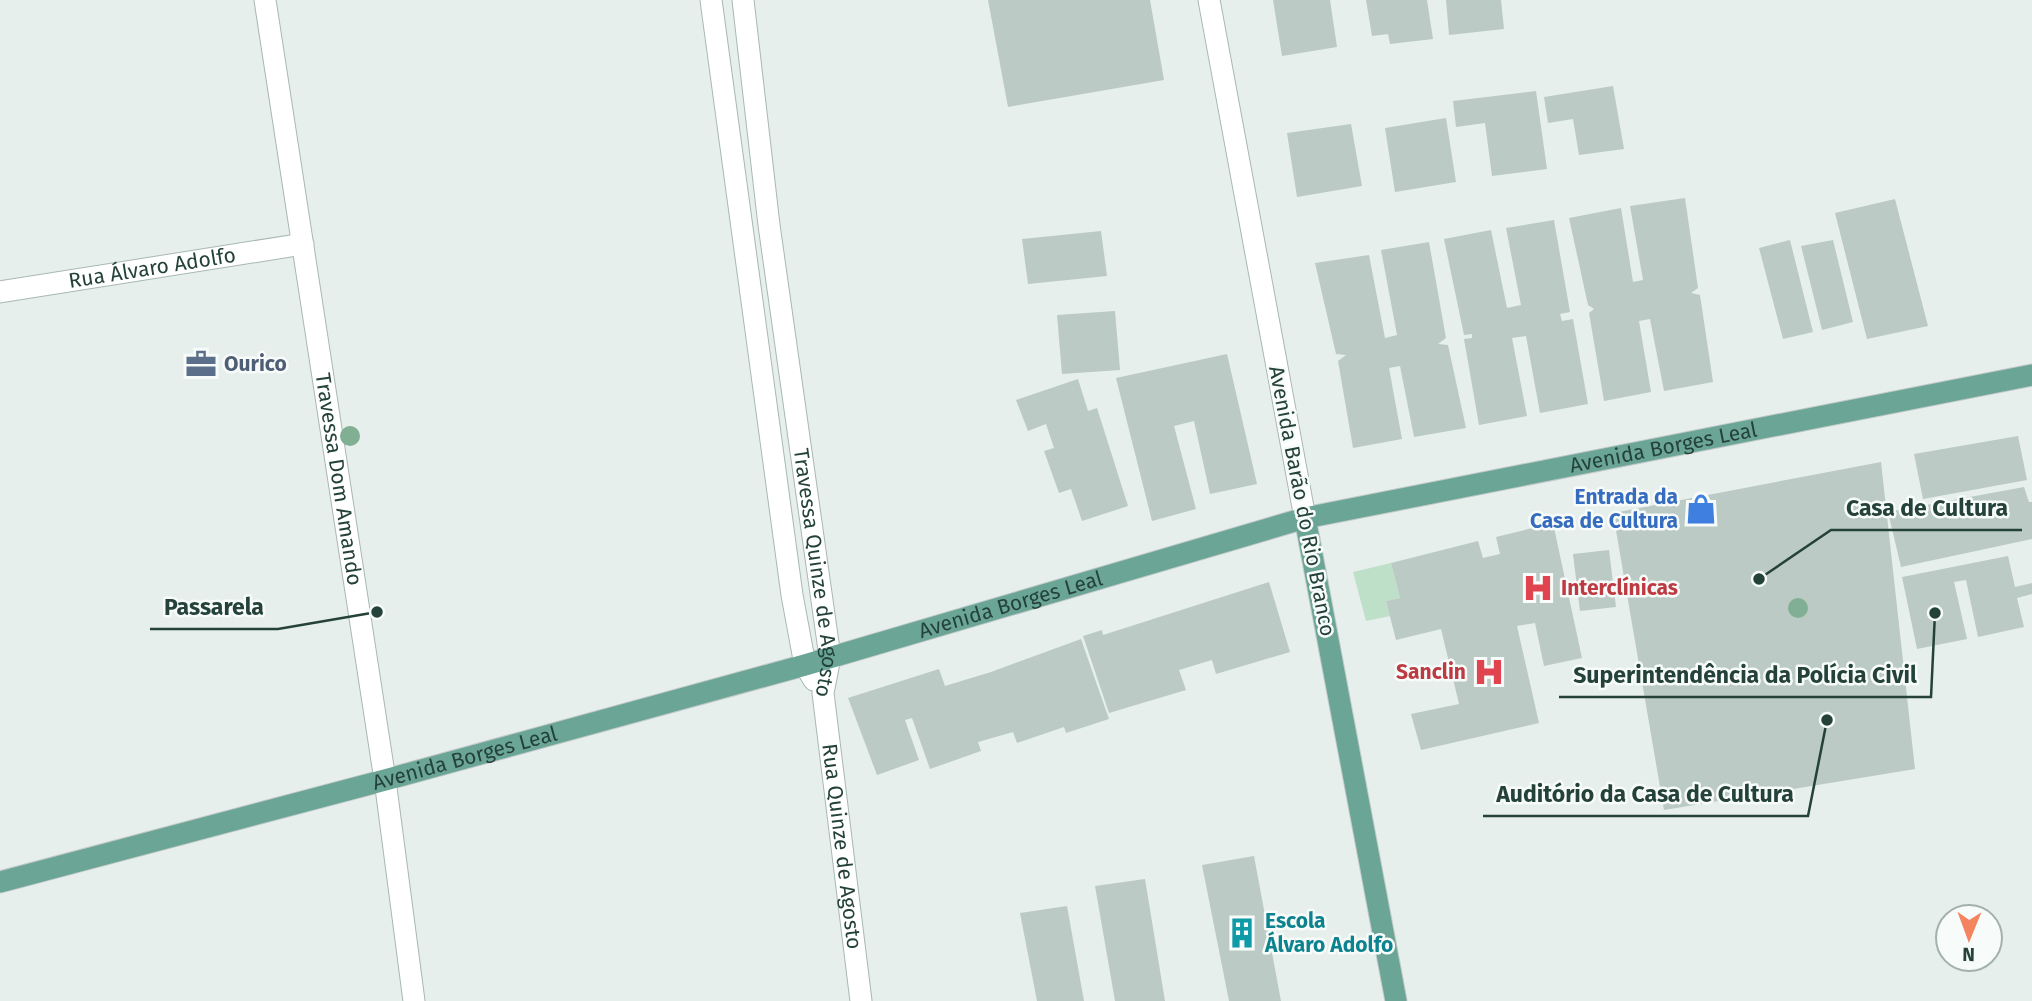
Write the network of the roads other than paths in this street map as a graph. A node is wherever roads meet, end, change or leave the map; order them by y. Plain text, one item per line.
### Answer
1 (265, 0) edge
2 (712, 0) edge
3 (743, 0) edge
4 (1209, 0) edge
5 (769, 225) junction
6 (743, 230) junction
7 (303, 244) junction
8 (0, 292) edge
9 (2032, 375) edge
10 (1306, 518) junction
11 (830, 657) junction
12 (805, 666) junction
13 (823, 693) junction
14 (385, 780) junction
15 (0, 882) edge
16 (415, 1001) edge
17 (861, 1001) edge
18 (1396, 1001) edge

1 - 7 street, Travessa Dom Amando
2 - 6 street, Travessa Quinze de Agosto
3 - 5 street, Travessa Quinze de Agosto
4 - 10 street, Avenida Barão do Rio Branco
5 - 6 street
5 - 11 street, Travessa Quinze de Agosto
6 - 12 street, Travessa Quinze de Agosto
7 - 8 street, Rua Álvaro Adolfo
7 - 14 street, Travessa Dom Amando
9 - 10 main road, Avenida Borges Leal
10 - 11 main road, Avenida Borges Leal
10 - 18 main road, Avenida Barão do Rio Branco
11 - 12 main road, Avenida Borges Leal
11 - 13 street, Travessa Quinze de Agosto
12 - 13 street, Travessa Quinze de Agosto
12 - 14 main road, Avenida Borges Leal
13 - 17 street, Rua Quinze de Agosto
14 - 15 main road, Avenida Borges Leal
14 - 16 street, Travessa Dom Amando

